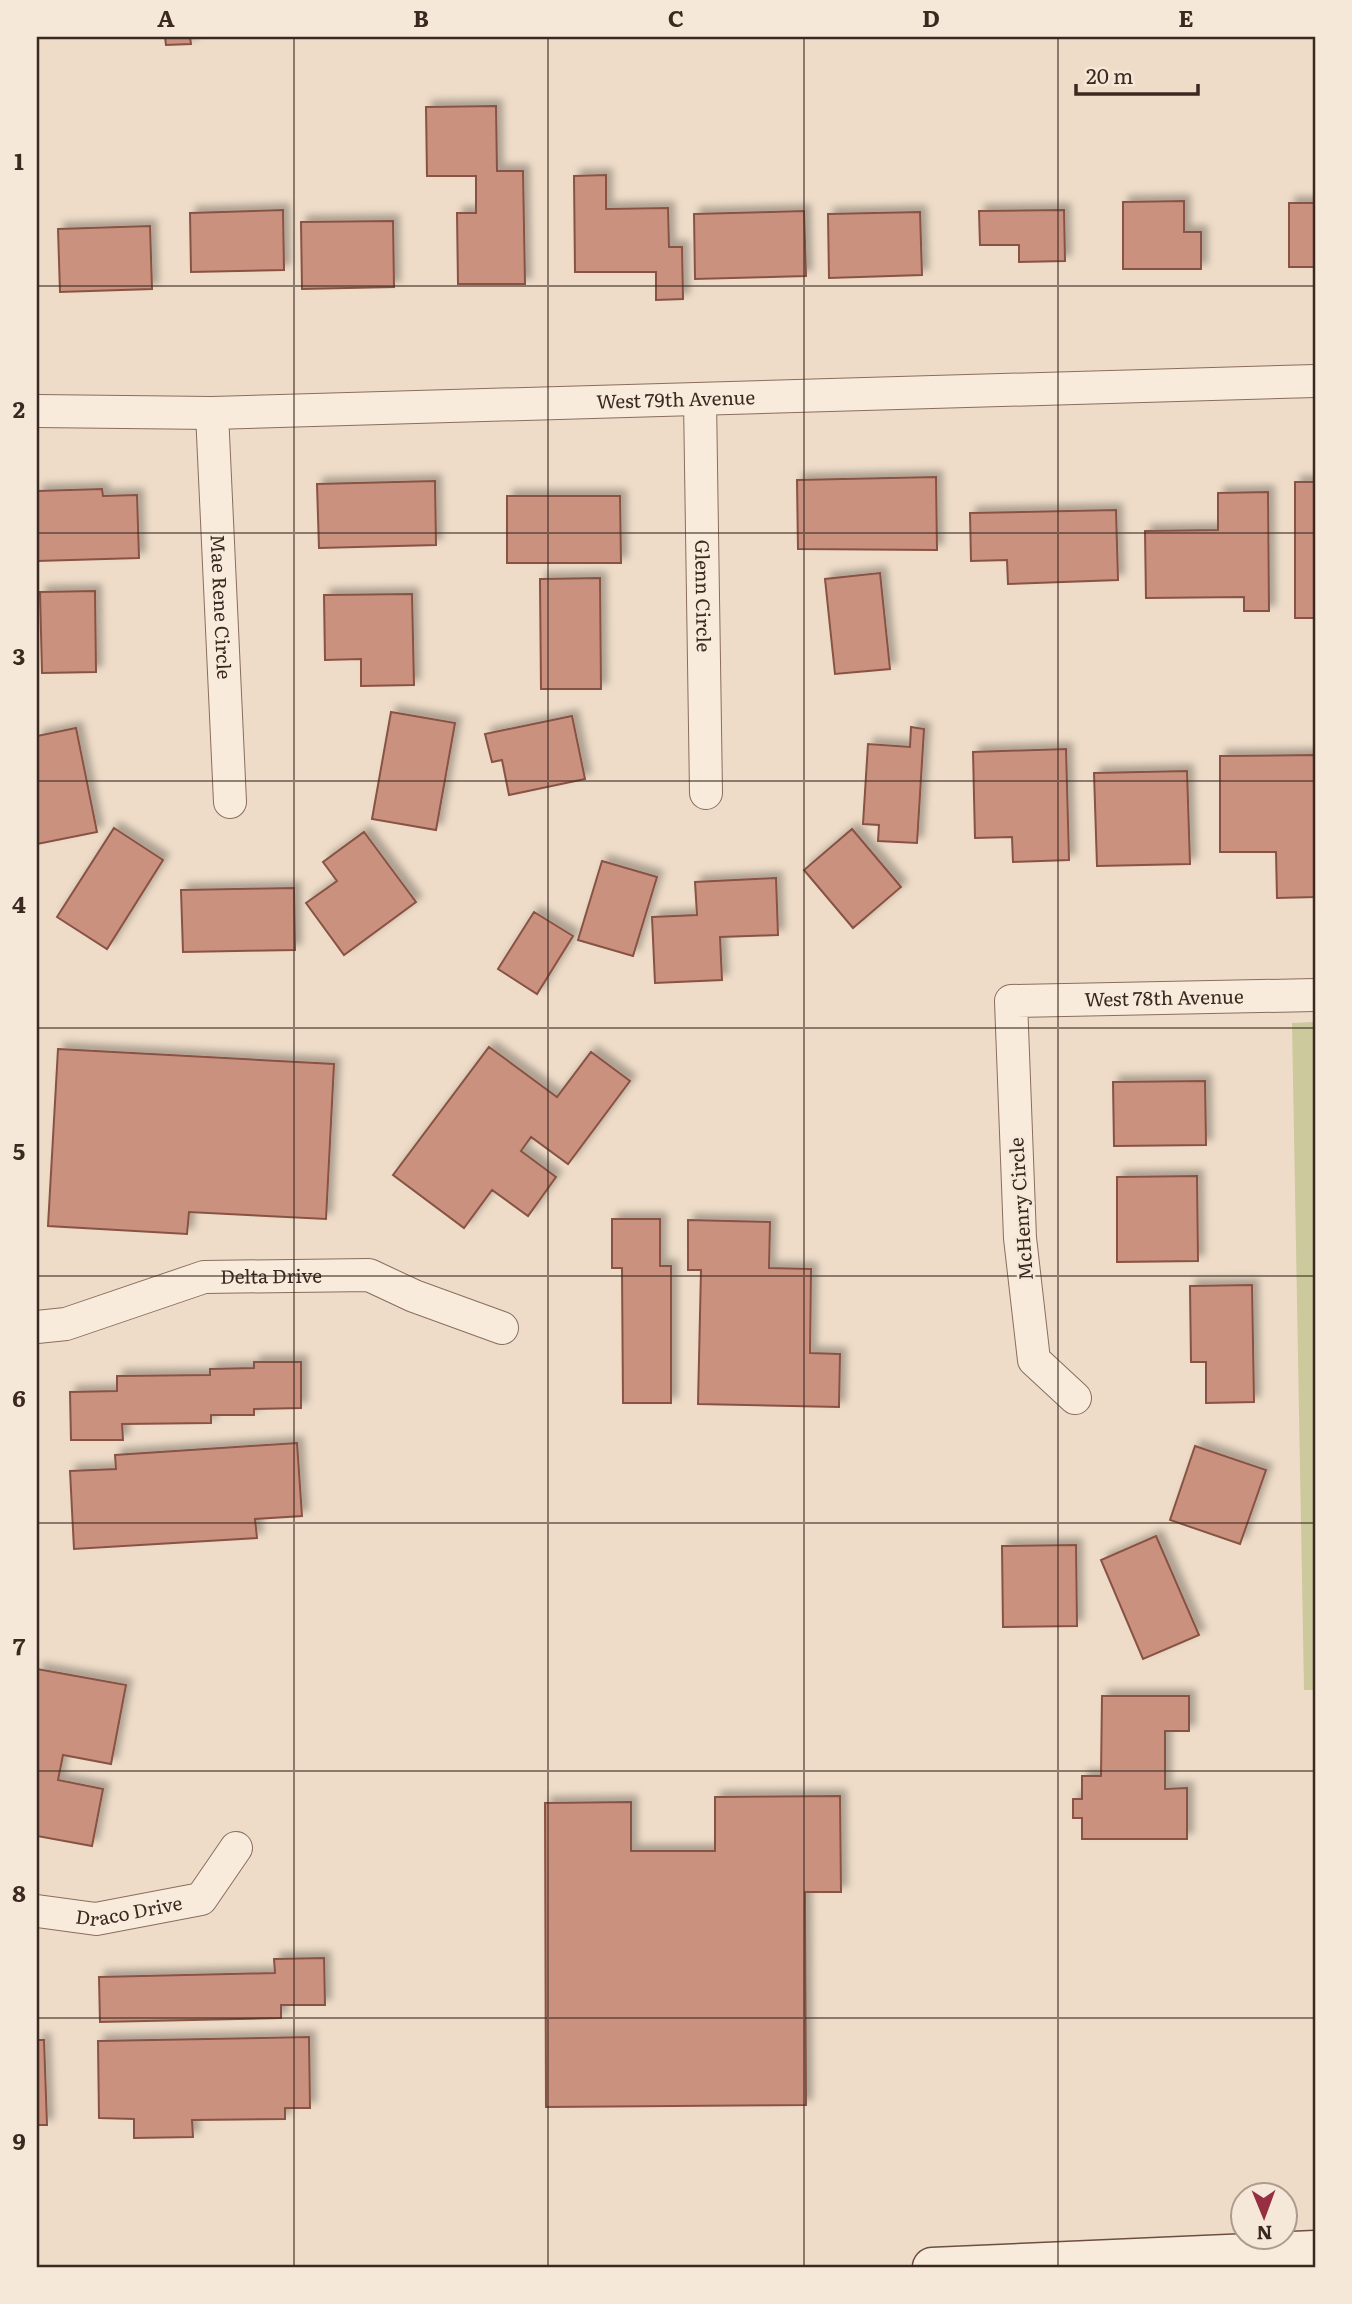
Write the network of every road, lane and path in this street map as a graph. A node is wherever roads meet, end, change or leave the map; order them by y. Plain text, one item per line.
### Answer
1 (1315, 381) edge
2 (700, 400) junction
3 (37, 411) edge
4 (212, 413) junction
5 (706, 793) dead end
6 (230, 802) dead end
7 (1315, 995) edge
8 (1011, 1001) joint
9 (37, 1327) edge
10 (502, 1328) dead end
11 (1076, 1398) dead end
12 (236, 1848) dead end
13 (37, 1911) edge
14 (1315, 2250) edge
15 (932, 2267) edge

1 - 2 street, West 79th Avenue
2 - 4 street, West 79th Avenue
2 - 5 street, Glenn Circle
3 - 4 street, West 79th Avenue
4 - 6 street, Mae Rene Circle
7 - 8 street, West 78th Avenue
8 - 11 street, McHenry Circle
9 - 10 street, Delta Drive
12 - 13 street, Draco Drive
14 - 15 street

